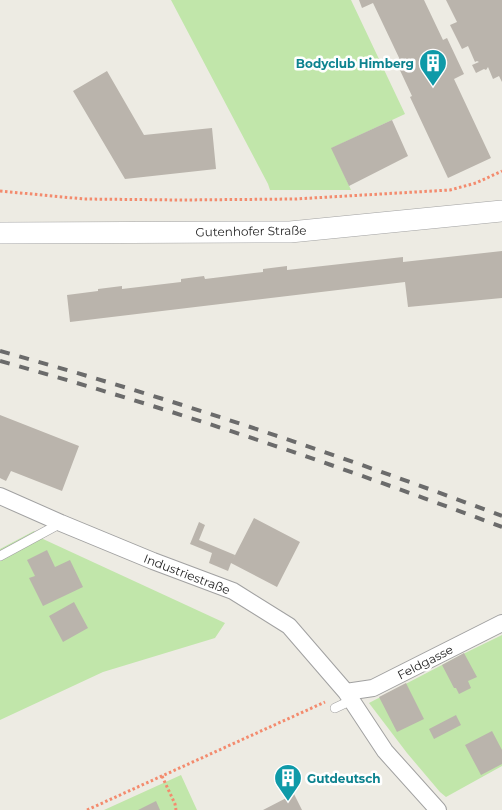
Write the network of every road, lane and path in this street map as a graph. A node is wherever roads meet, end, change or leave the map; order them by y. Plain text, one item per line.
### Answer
1 (502, 171) edge
2 (0, 192) edge
3 (502, 211) edge
4 (0, 233) edge
5 (1, 499) edge
6 (61, 523) junction
7 (0, 556) edge
8 (502, 623) edge
9 (349, 696) junction
10 (335, 708) dead end
11 (162, 776) junction
12 (88, 810) edge
13 (176, 810) edge
14 (438, 810) edge

1 - 2 path
3 - 4 street, Gutenhofer Straße
5 - 6 street, Industriestraße
6 - 7 lane
6 - 9 street, Industriestraße
8 - 9 street, Feldgasse
9 - 10 lane
9 - 11 path
9 - 14 street, Industriestraße
11 - 12 path
11 - 13 path

